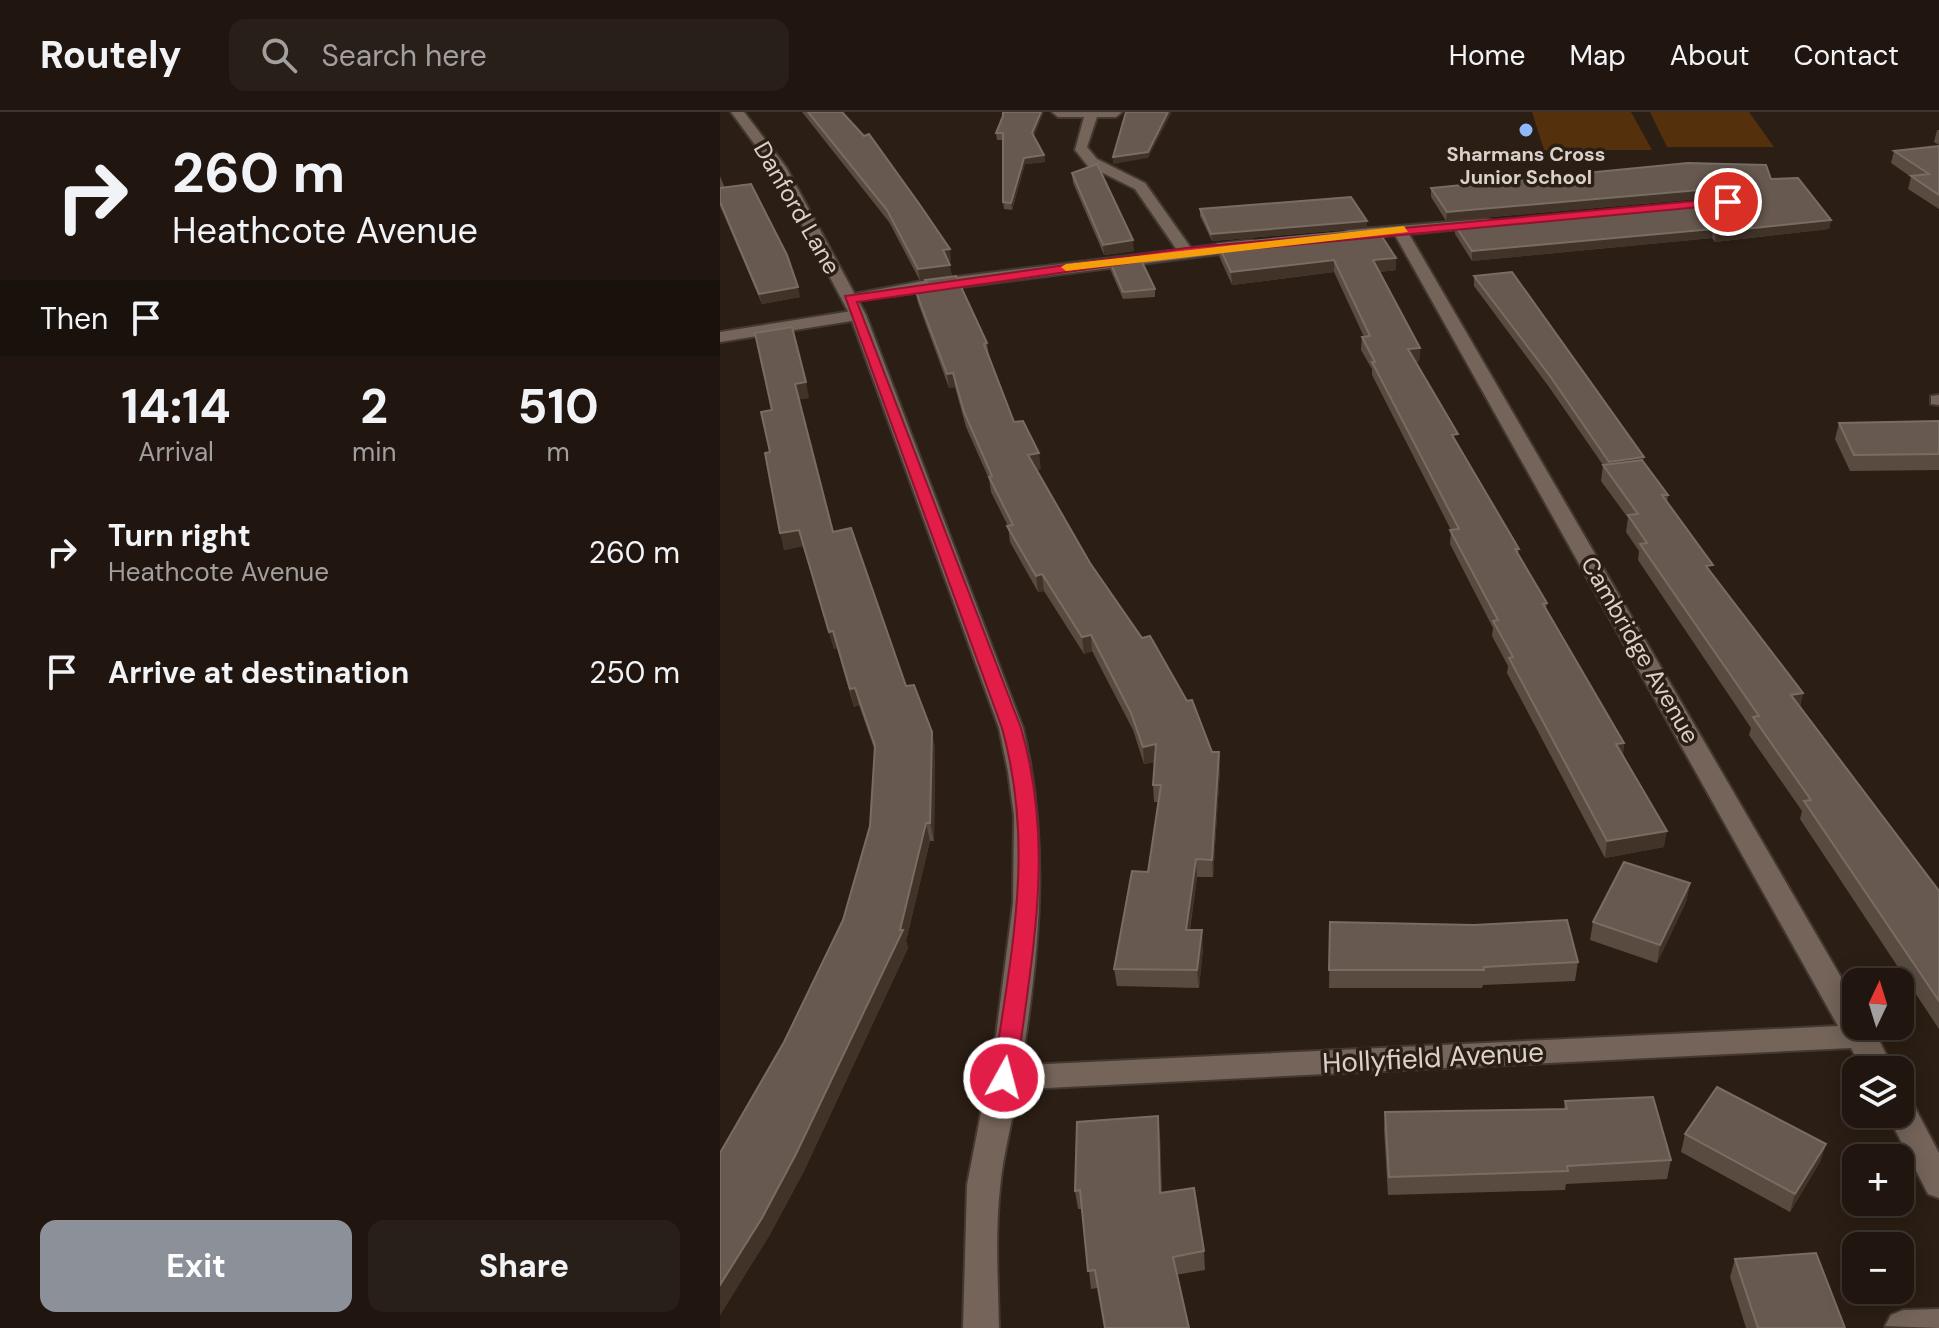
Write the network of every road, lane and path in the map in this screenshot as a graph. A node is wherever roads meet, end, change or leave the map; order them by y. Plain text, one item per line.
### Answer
1 (737, 112) edge
2 (1058, 113) edge
3 (1116, 113) edge
4 (1091, 114) junction
5 (1509, 221) edge
6 (1399, 230) junction
7 (1338, 236) edge
8 (1262, 244) edge
9 (1186, 251) junction
10 (854, 307) junction
11 (720, 337) edge
12 (1842, 1001) edge
13 (1842, 1037) edge
14 (1004, 1078) junction
15 (1910, 1128) edge
16 (1939, 1184) edge
17 (1939, 1325) edge
18 (1903, 1326) dead end
19 (981, 1328) edge

1 - 10 street, Danford Lane
2 - 4 street
3 - 4 street
4 - 9 street
5 - 6 street
6 - 7 street
6 - 12 street, Cambridge Avenue
8 - 9 street
9 - 10 street
10 - 11 street
10 - 14 street, Danford Lane
13 - 14 street, Hollyfield Avenue
14 - 19 street, Danford Lane
15 - 16 street
17 - 18 street

